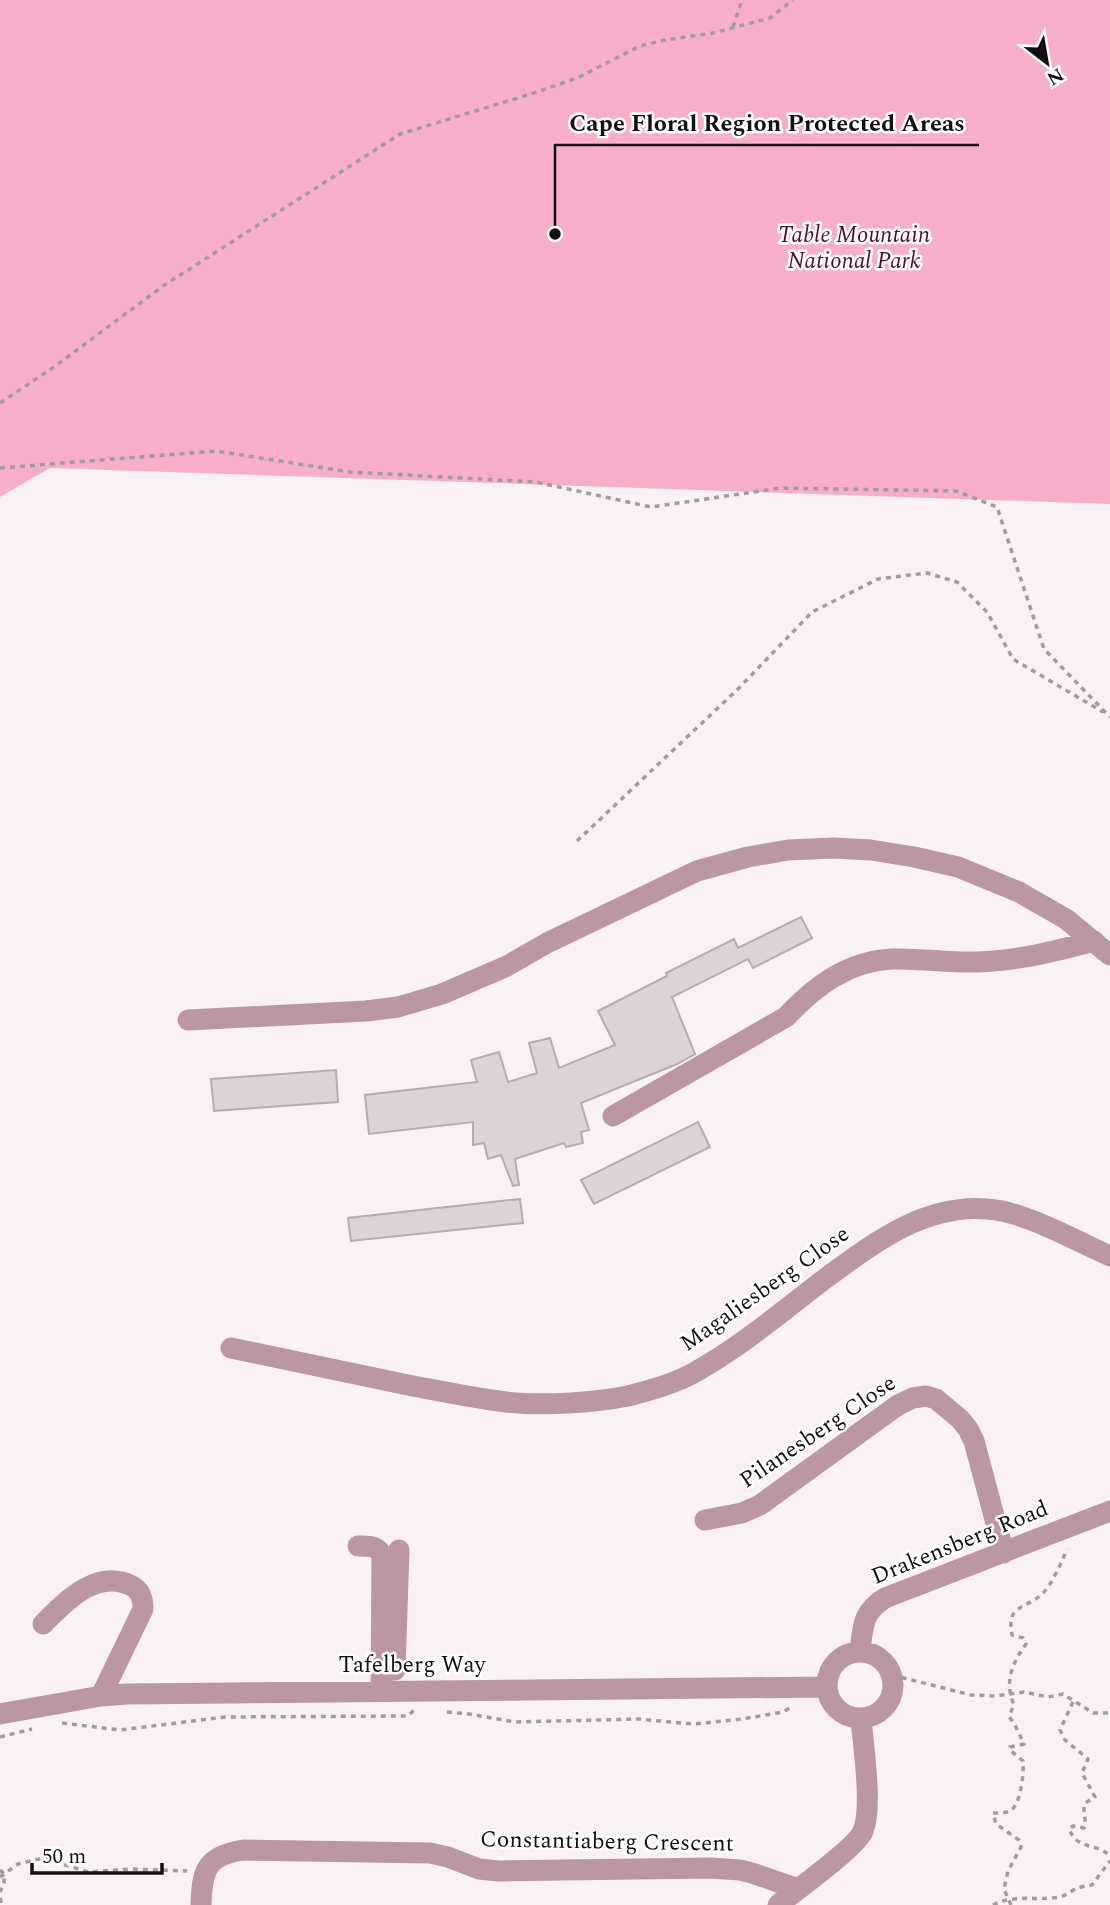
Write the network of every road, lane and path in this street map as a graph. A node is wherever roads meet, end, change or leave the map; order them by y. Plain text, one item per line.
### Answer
1 (742, 0) edge
2 (793, 0) edge
3 (733, 27) junction
4 (0, 403) edge
5 (0, 468) edge
6 (1109, 716) edge
7 (577, 841) dead end
8 (1102, 948) edge
9 (188, 1020) dead end
10 (613, 1116) dead end
11 (1110, 1256) edge
12 (231, 1348) dead end
13 (1101, 1515) edge
14 (705, 1520) dead end
15 (1060, 1536) junction
16 (1001, 1543) junction
17 (358, 1546) dead end
18 (399, 1550) dead end
19 (43, 1624) dead end
20 (860, 1651) junction
21 (892, 1675) junction
22 (816, 1688) junction
23 (388, 1690) junction
24 (1010, 1694) junction
25 (97, 1697) junction
26 (1073, 1702) junction
27 (415, 1709) dead end
28 (442, 1711) dead end
29 (1110, 1713) edge
30 (0, 1714) edge
31 (49, 1714) junction
32 (861, 1718) junction
33 (38, 1726) dead end
34 (0, 1737) edge
35 (1110, 1856) edge
36 (1110, 1861) edge
37 (207, 1868) junction
38 (1, 1873) edge
39 (798, 1889) junction
40 (0, 1892) edge
41 (0, 1898) edge
42 (1010, 1903) edge
43 (2, 1905) edge
44 (201, 1905) edge
45 (778, 1905) edge
46 (992, 1905) edge

1 - 3 path
2 - 3 path
3 - 4 path
5 - 6 path
6 - 7 path
8 - 9 street
8 - 10 street
11 - 12 street, Magaliesberg Close
13 - 15 street, Drakensberg Road
14 - 16 street, Pilanesberg Close
15 - 16 street, Drakensberg Road
15 - 24 path
16 - 20 street, Drakensberg Road
17 - 23 street
18 - 23 street
19 - 25 street
20 - 21 street
20 - 22 street
21 - 24 path
21 - 32 street
22 - 23 street, Tafelberg Way
22 - 28 path
22 - 32 street
23 - 25 street, Tafelberg Way
24 - 26 path
24 - 42 path
25 - 31 street, Tafelberg Way
26 - 29 path
26 - 35 path
27 - 31 path
30 - 31 street, Tafelberg Way
32 - 39 street
33 - 34 path
36 - 42 path
37 - 38 path
37 - 39 street, Constantiaberg Crescent
37 - 44 street
38 - 40 path
39 - 45 street
41 - 43 path
42 - 46 path

